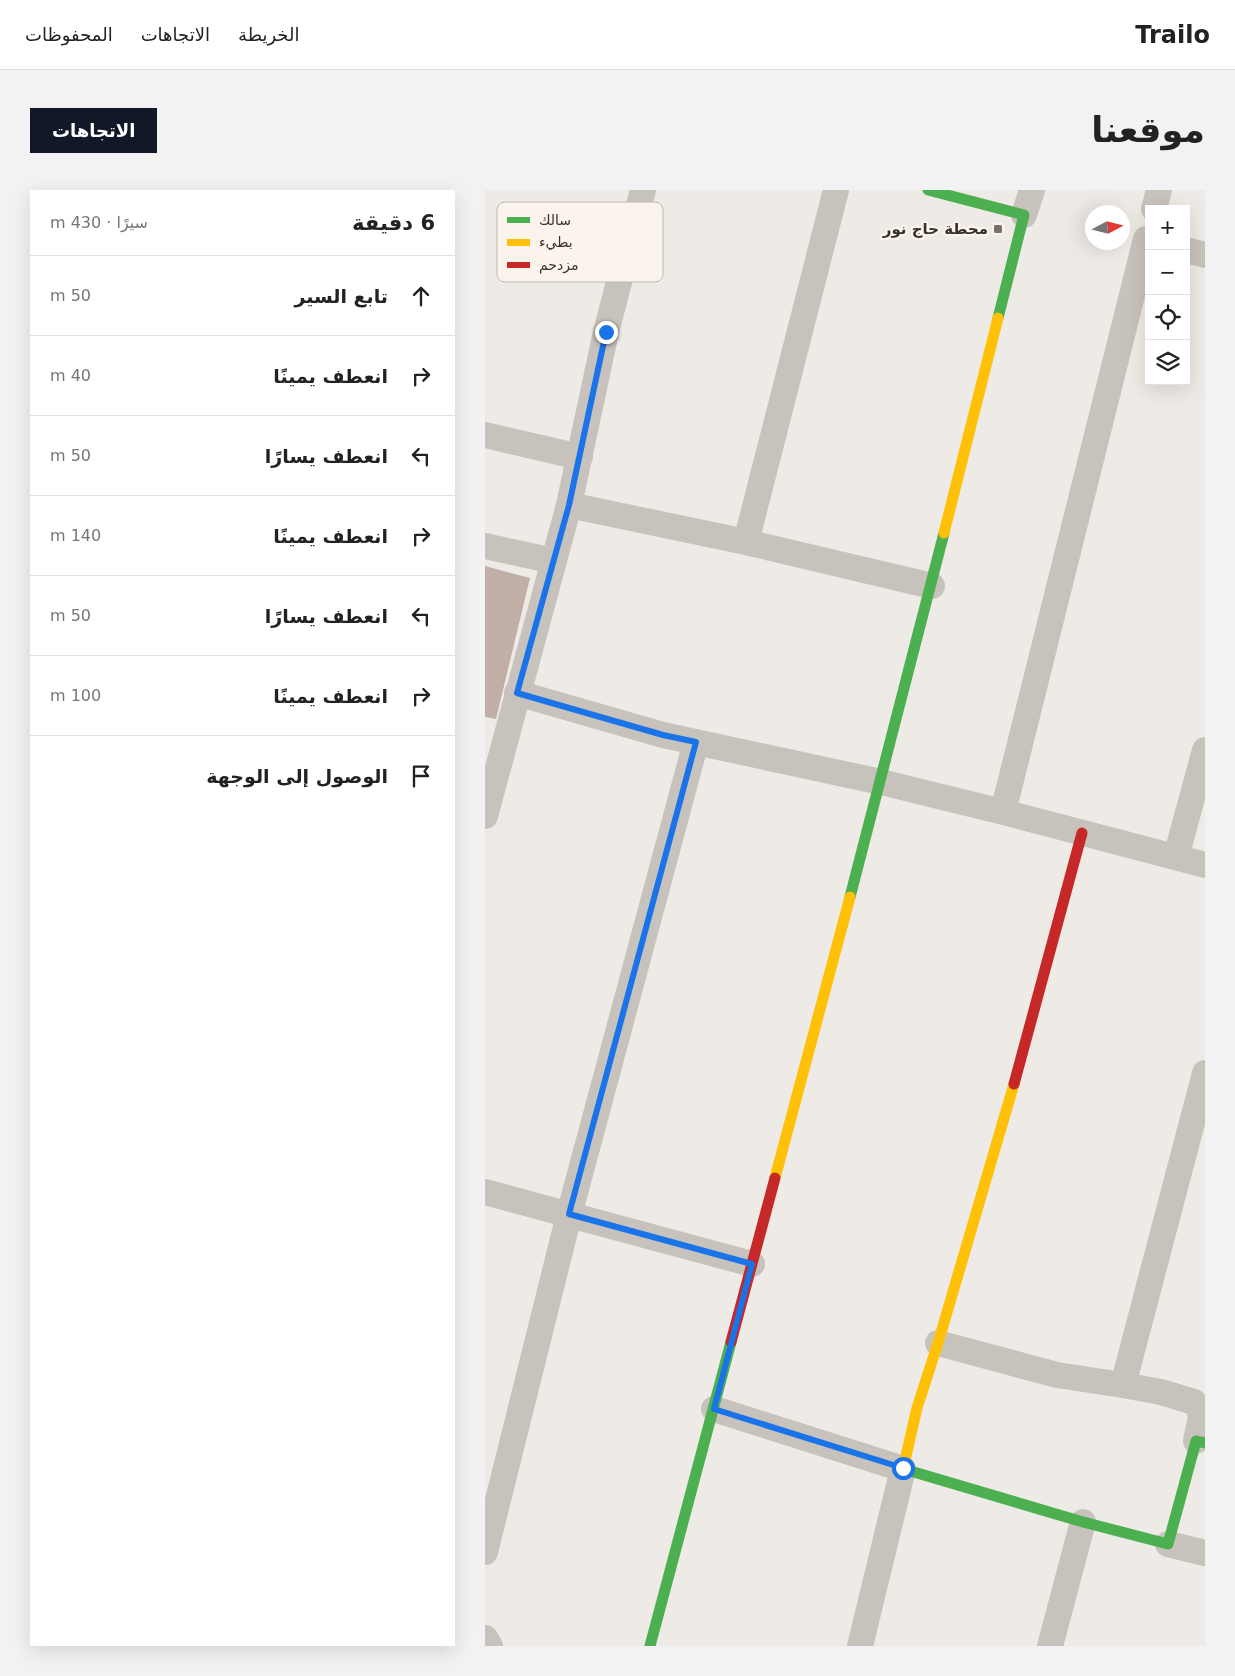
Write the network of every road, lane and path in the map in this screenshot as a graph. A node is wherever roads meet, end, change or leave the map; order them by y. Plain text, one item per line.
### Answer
1 (836, 190) edge
2 (928, 190) edge
3 (1032, 190) edge
4 (1159, 190) edge
5 (1155, 205) edge
6 (1024, 215) junction
7 (1145, 248) edge
8 (1190, 251) edge
9 (1205, 255) edge
10 (619, 282) edge
11 (485, 435) edge
12 (580, 456) junction
13 (569, 505) junction
14 (746, 542) junction
15 (485, 546) edge
16 (554, 562) junction
17 (932, 586) junction
18 (517, 693) junction
19 (495, 738) edge
20 (696, 742) junction
21 (1205, 750) edge
22 (881, 782) junction
23 (1003, 812) junction
24 (485, 816) edge
25 (1082, 833) junction
26 (1176, 857) junction
27 (1205, 865) edge
28 (1205, 1073) edge
29 (485, 1192) edge
30 (569, 1214) junction
31 (752, 1264) junction
32 (938, 1343) junction
33 (1123, 1385) junction
34 (714, 1409) junction
35 (1201, 1442) edge
36 (903, 1468) junction
37 (1083, 1522) junction
38 (1168, 1544) junction
39 (485, 1552) edge
40 (1205, 1554) edge
41 (485, 1638) edge
42 (490, 1646) edge
43 (650, 1646) edge
44 (860, 1646) edge
45 (1050, 1646) edge

1 - 14 street
2 - 6 street
3 - 6 street
4 - 5 street
6 - 17 street
7 - 23 street
8 - 9 street
10 - 12 street
11 - 12 street
12 - 13 street
13 - 14 street
13 - 16 street
14 - 17 street
15 - 16 street
16 - 18 street
17 - 22 street
18 - 19 street
18 - 20 street
19 - 24 street
20 - 22 street
20 - 30 street
21 - 26 street
22 - 23 street
22 - 31 street
23 - 25 street
25 - 26 street
25 - 32 street
26 - 27 street
28 - 33 street
29 - 30 street
30 - 31 street
30 - 39 street
31 - 34 street
32 - 33 street
32 - 36 street
33 - 35 street
34 - 36 street
34 - 43 street
35 - 38 street
36 - 37 street
36 - 44 street
37 - 38 street
37 - 45 street
38 - 40 street
41 - 42 street

